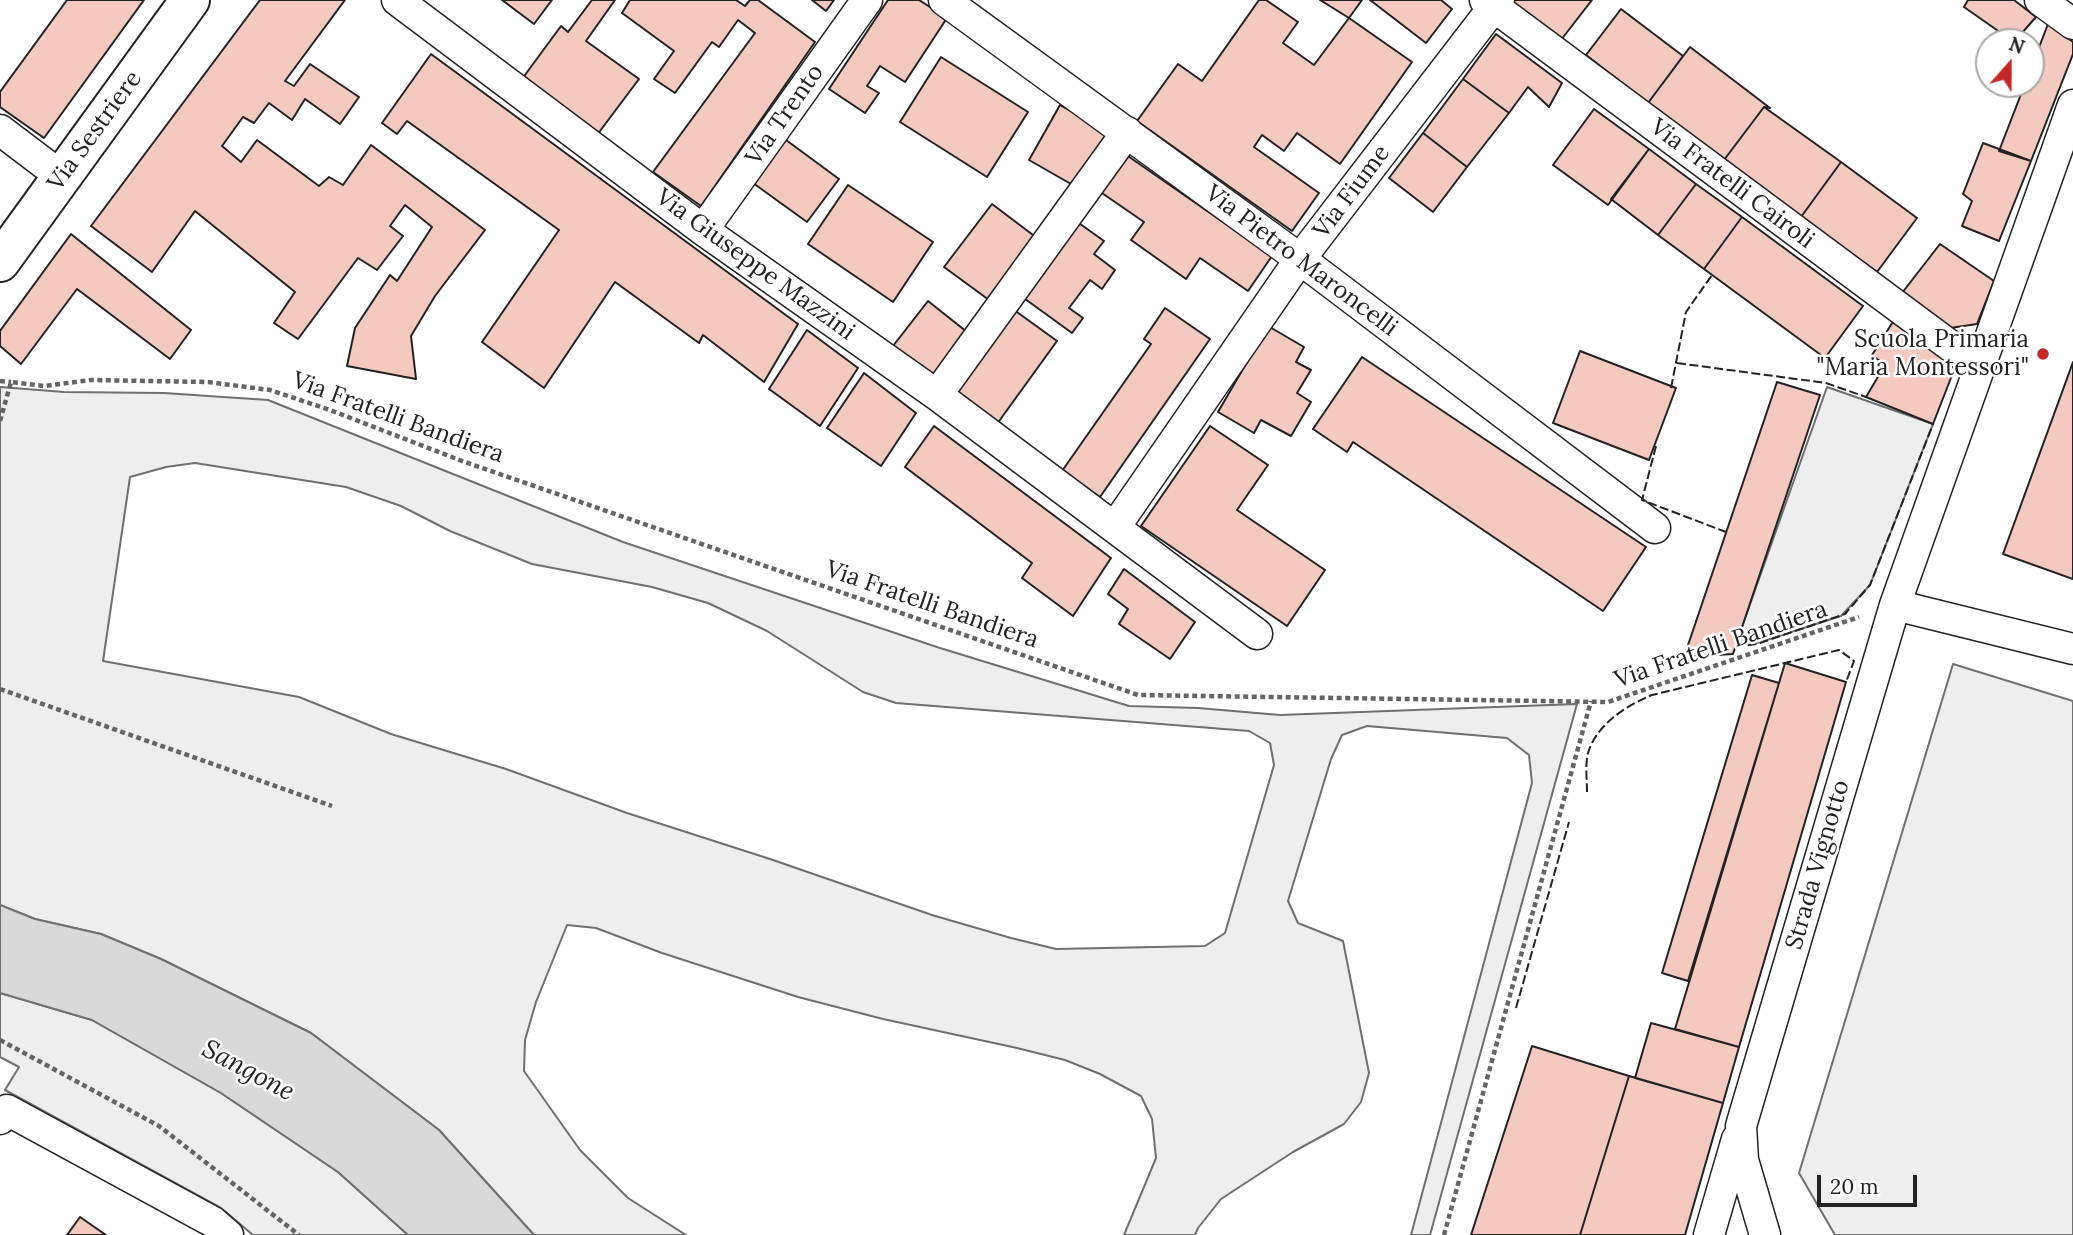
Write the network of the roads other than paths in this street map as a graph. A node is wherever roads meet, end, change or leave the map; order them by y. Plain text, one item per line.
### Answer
1 (190, 0) edge
2 (397, 0) edge
3 (867, 0) edge
4 (944, 0) edge
5 (2040, 0) edge
6 (1493, 2) edge
7 (2073, 24) edge
8 (2073, 105) edge
9 (0, 130) edge
10 (1127, 132) junction
11 (62, 177) junction
12 (704, 230) junction
13 (1300, 259) junction
14 (0, 262) edge
15 (1979, 367) junction
16 (937, 395) junction
17 (1115, 527) junction
18 (1655, 528) dead end
19 (1895, 605) junction
20 (1257, 634) dead end
21 (2073, 649) edge
22 (0, 1119) edge
23 (1741, 1126) junction
24 (228, 1235) edge
25 (1709, 1235) edge
26 (1765, 1235) edge

1 - 11 main road, Via Sestriere
2 - 12 street, Via Giuseppe Mazzini
3 - 12 street, Via Trento
4 - 10 street, Via Pietro Maroncelli
5 - 7 street
6 - 13 street, Via Fiume
6 - 15 street, Via Fratelli Cairoli
8 - 15 street, Strada Vignotto
9 - 11 street
10 - 13 street, Via Pietro Maroncelli
10 - 16 street
11 - 14 main road, Via Sestriere
12 - 16 street, Via Giuseppe Mazzini
13 - 17 street, Via Fiume
13 - 18 street, Via Pietro Maroncelli
15 - 19 street, Strada Vignotto
16 - 17 street, Via Giuseppe Mazzini
17 - 20 street, Via Giuseppe Mazzini
19 - 21 street
19 - 23 street, Strada Vignotto
22 - 24 street
23 - 25 street, Strada Vignotto
23 - 26 street, Strada Vignotto

